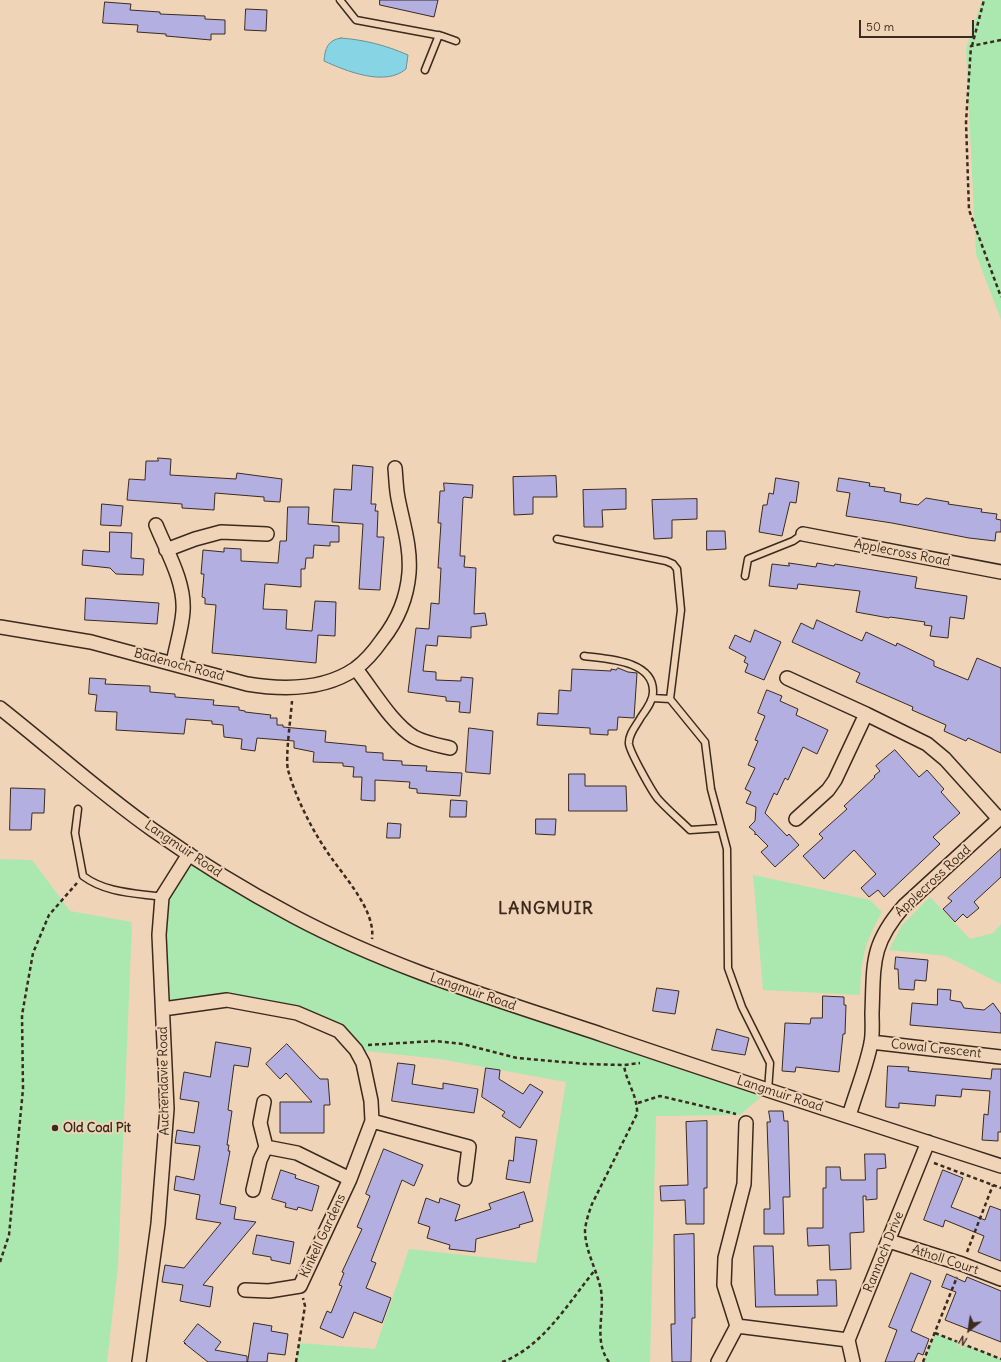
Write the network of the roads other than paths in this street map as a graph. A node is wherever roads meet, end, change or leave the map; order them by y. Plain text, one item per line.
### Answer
1 (340, 0) edge
2 (439, 35) junction
3 (456, 41) dead end
4 (425, 70) dead end
5 (395, 468) dead end
6 (156, 525) dead end
7 (267, 534) dead end
8 (803, 534) joint
9 (557, 539) dead end
10 (166, 550) junction
11 (1001, 572) edge
12 (745, 576) dead end
13 (0, 628) edge
14 (584, 656) dead end
15 (173, 663) junction
16 (356, 668) junction
17 (787, 678) dead end
18 (652, 698) junction
19 (670, 699) junction
20 (0, 708) edge
21 (866, 714) junction
22 (450, 748) dead end
23 (78, 809) dead end
24 (1000, 818) edge
25 (796, 819) dead end
26 (721, 828) junction
27 (189, 854) junction
28 (162, 897) junction
29 (163, 1009) junction
30 (871, 1042) junction
31 (1001, 1057) edge
32 (768, 1091) junction
33 (264, 1102) dead end
34 (849, 1116) junction
35 (372, 1120) junction
36 (746, 1123) road end
37 (928, 1142) junction
38 (266, 1147) junction
39 (1001, 1166) edge
40 (350, 1179) junction
41 (465, 1180) dead end
42 (253, 1190) dead end
43 (889, 1241) junction
44 (1001, 1279) edge
45 (245, 1290) dead end
46 (737, 1326) junction
47 (848, 1340) junction
48 (139, 1362) edge
49 (718, 1362) edge
50 (854, 1362) edge

1 - 2 lane
2 - 3 lane
2 - 4 lane
5 - 16 street, Badenoch Road
6 - 10 street
7 - 10 street
8 - 11 street, Applecross Road
8 - 12 lane
9 - 19 lane
10 - 15 street
13 - 15 street, Badenoch Road
14 - 18 lane
15 - 16 street, Badenoch Road
16 - 22 street
17 - 21 street
18 - 19 lane
18 - 26 lane
19 - 26 lane
20 - 27 street, Langmuir Road
21 - 24 street
21 - 25 street
23 - 28 lane
24 - 30 street, Applecross Road
26 - 32 lane
27 - 28 street, Auchendavie Road
27 - 32 street, Langmuir Road
28 - 29 street, Auchendavie Road
29 - 35 street, Kinkell Gardens
29 - 48 street, Auchendavie Road
30 - 31 street, Cowal Crescent
30 - 34 street, Applecross Road
32 - 34 street, Langmuir Road
33 - 38 street
34 - 37 street, Langmuir Road
35 - 40 street, Kinkell Gardens
35 - 41 street
36 - 46 street
37 - 39 street, Langmuir Road
37 - 43 street, Rannoch Drive
38 - 40 street, Kinkell Gardens
38 - 42 street
40 - 45 street, Kinkell Gardens
43 - 44 street, Atholl Court
43 - 47 street, Rannoch Drive
46 - 47 street
46 - 49 street
47 - 50 street

